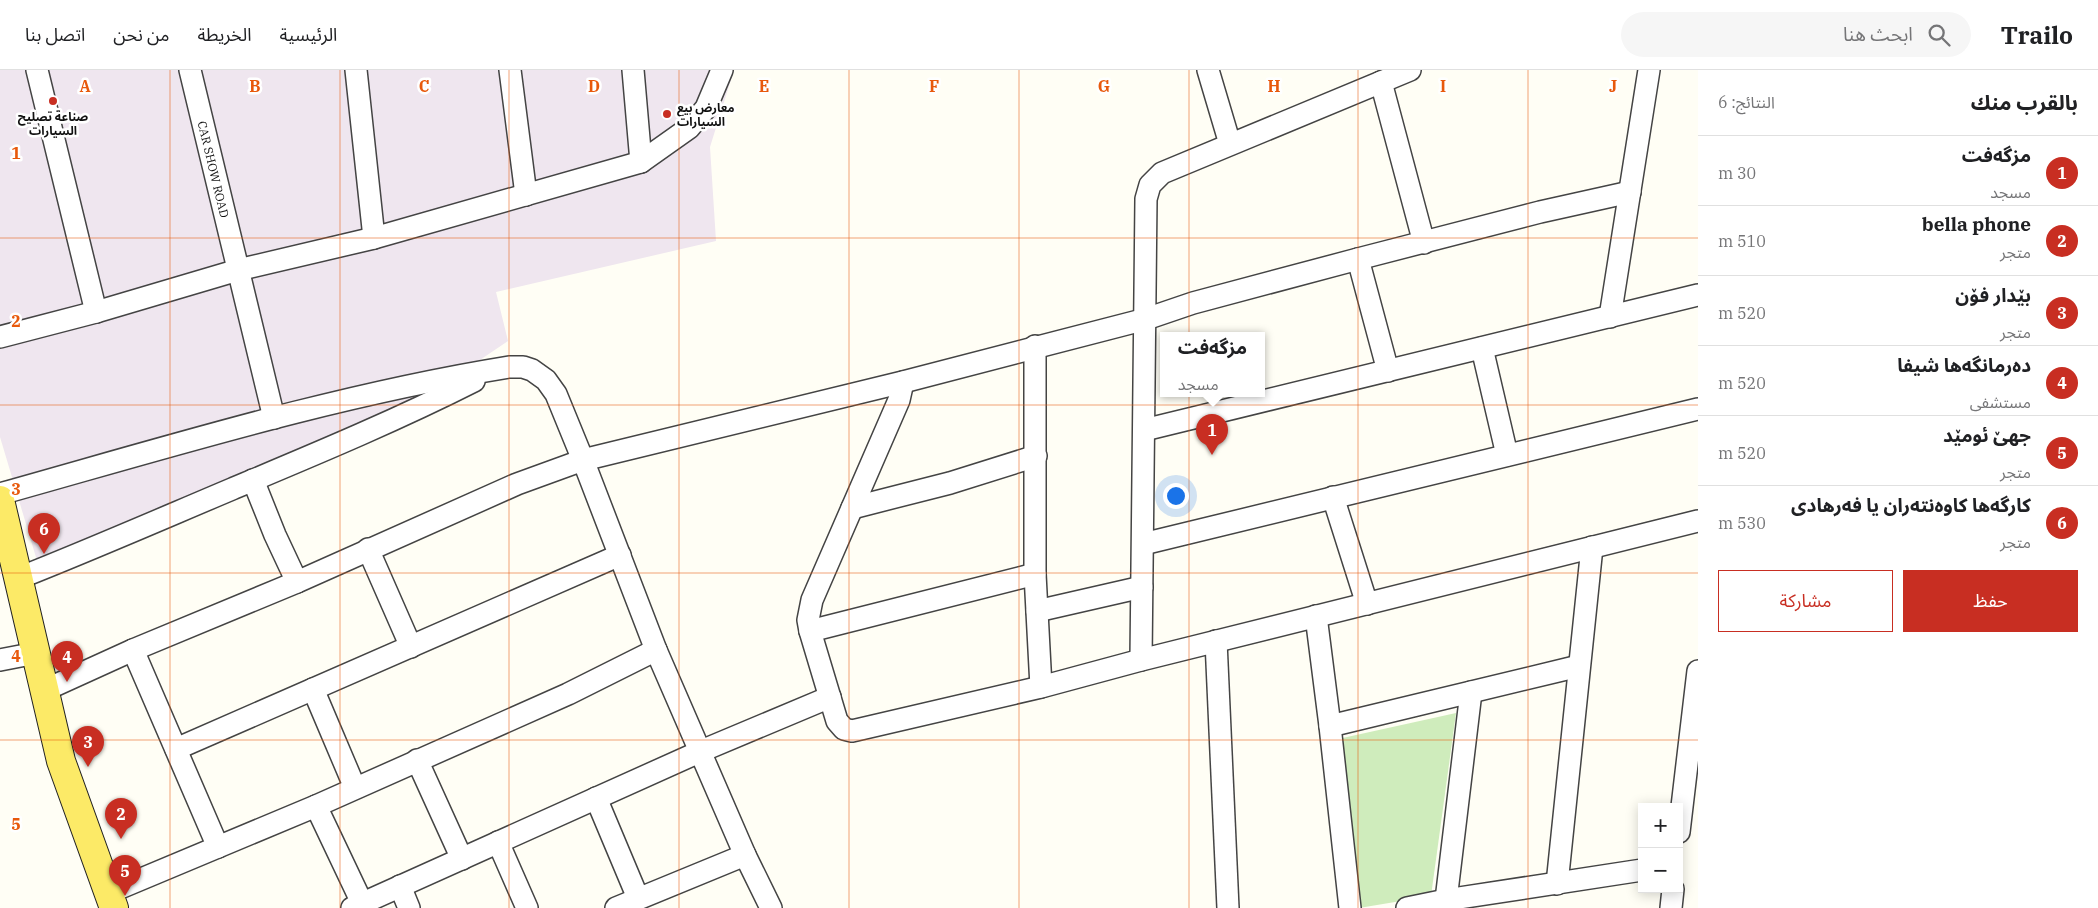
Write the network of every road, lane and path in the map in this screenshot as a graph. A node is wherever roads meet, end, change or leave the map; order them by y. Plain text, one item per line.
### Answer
1 (37, 70) edge
2 (190, 70) edge
3 (356, 70) edge
4 (510, 70) edge
5 (633, 70) edge
6 (722, 70) edge
7 (1208, 70) edge
8 (1410, 70) edge
9 (1649, 70) edge
10 (1381, 82) junction
11 (1230, 144) junction
12 (640, 162) junction
13 (1630, 192) junction
14 (526, 195) junction
15 (374, 238) junction
16 (1424, 242) junction
17 (1358, 259) junction
18 (238, 270) junction
19 (1698, 295) edge
20 (96, 312) junction
21 (1610, 317) junction
22 (1146, 319) junction
23 (0, 337) edge
24 (1035, 346) junction
25 (1482, 348) junction
26 (499, 369) junction
27 (1388, 371) junction
28 (903, 382) junction
29 (1698, 409) edge
30 (274, 418) junction
31 (1144, 430) junction
32 (1507, 455) junction
33 (1036, 456) junction
34 (583, 460) junction
35 (253, 480) junction
36 (0, 494) edge
37 (1333, 497) junction
38 (0, 500) edge
39 (852, 508) junction
40 (1698, 521) edge
41 (1143, 544) junction
42 (1592, 547) junction
43 (368, 549) junction
44 (620, 555) junction
45 (11, 565) edge
46 (1035, 574) junction
47 (296, 582) junction
48 (1142, 587) junction
49 (1366, 604) junction
50 (1037, 611) junction
51 (1316, 616) junction
52 (810, 631) junction
53 (1216, 641) junction
54 (411, 647) junction
55 (133, 650) junction
56 (656, 650) junction
57 (36, 653) junction
58 (0, 660) edge
59 (1140, 660) junction
60 (1579, 666) junction
61 (1698, 670) edge
62 (1041, 687) junction
63 (313, 689) junction
64 (45, 690) junction
65 (1471, 692) junction
66 (830, 697) junction
67 (1330, 726) junction
68 (176, 749) junction
69 (699, 752) junction
70 (417, 760) junction
71 (356, 788) junction
72 (596, 798) junction
73 (1682, 803) edge
74 (316, 806) junction
75 (498, 842) junction
76 (218, 846) junction
77 (745, 855) junction
78 (462, 859) junction
79 (1638, 871) edge
80 (1557, 884) junction
81 (400, 886) junction
82 (1673, 893) edge
83 (638, 898) junction
84 (111, 900) edge
85 (1446, 900) junction
86 (357, 906) edge
87 (410, 908) edge
88 (527, 908) edge
89 (616, 908) edge
90 (771, 908) edge
91 (1228, 908) edge
92 (1350, 908) edge
93 (1409, 908) edge
94 (1671, 908) edge

1 - 20 street
2 - 18 street, CAR SHOW ROAD
3 - 15 street
4 - 14 street
5 - 12 street
6 - 12 street
7 - 11 street
8 - 10 street
9 - 13 street
10 - 11 street
10 - 16 street
11 - 22 street
12 - 14 street
13 - 16 street
13 - 21 street
14 - 15 street
15 - 18 street
16 - 17 street
17 - 22 street
17 - 27 street
18 - 20 street
18 - 30 street, CAR SHOW ROAD
19 - 21 street
20 - 23 street
21 - 25 street
22 - 24 street
22 - 31 street
24 - 28 street
24 - 33 street
25 - 27 street
25 - 32 street
26 - 30 street
26 - 34 street
26 - 35 street
27 - 31 street
28 - 34 street
28 - 39 street
29 - 32 street
30 - 36 street
31 - 41 street
32 - 37 street
33 - 39 street
33 - 46 street
34 - 43 street
34 - 44 street
35 - 45 street
35 - 47 street
37 - 41 street
37 - 49 street
38 - 45 main road
39 - 52 street
40 - 42 street
41 - 48 street
42 - 49 street
42 - 60 street
43 - 47 street
43 - 54 street
44 - 54 street
44 - 56 street
45 - 57 main road
46 - 50 street
46 - 52 street
47 - 55 street
48 - 50 street
48 - 59 street
49 - 51 street
50 - 62 street
51 - 53 street
51 - 67 street
52 - 66 street
53 - 59 street
53 - 91 street
54 - 63 street
55 - 64 street
55 - 68 street
56 - 69 street
56 - 70 street
57 - 58 street
57 - 64 main road
59 - 62 street
60 - 65 street
60 - 80 street
61 - 73 street
62 - 66 street
63 - 68 street
63 - 71 street
64 - 84 main road
65 - 67 street
65 - 85 street
66 - 69 street
67 - 92 street
68 - 76 street
69 - 72 street
69 - 77 street
70 - 71 street
70 - 78 street
71 - 74 street
72 - 75 street
72 - 83 street
74 - 76 street
74 - 86 street
75 - 78 street
75 - 88 street
76 - 84 street
77 - 83 street
77 - 90 street
78 - 81 street
79 - 80 street
80 - 85 street
81 - 86 street
81 - 87 street
82 - 94 street
83 - 89 street
85 - 93 street

